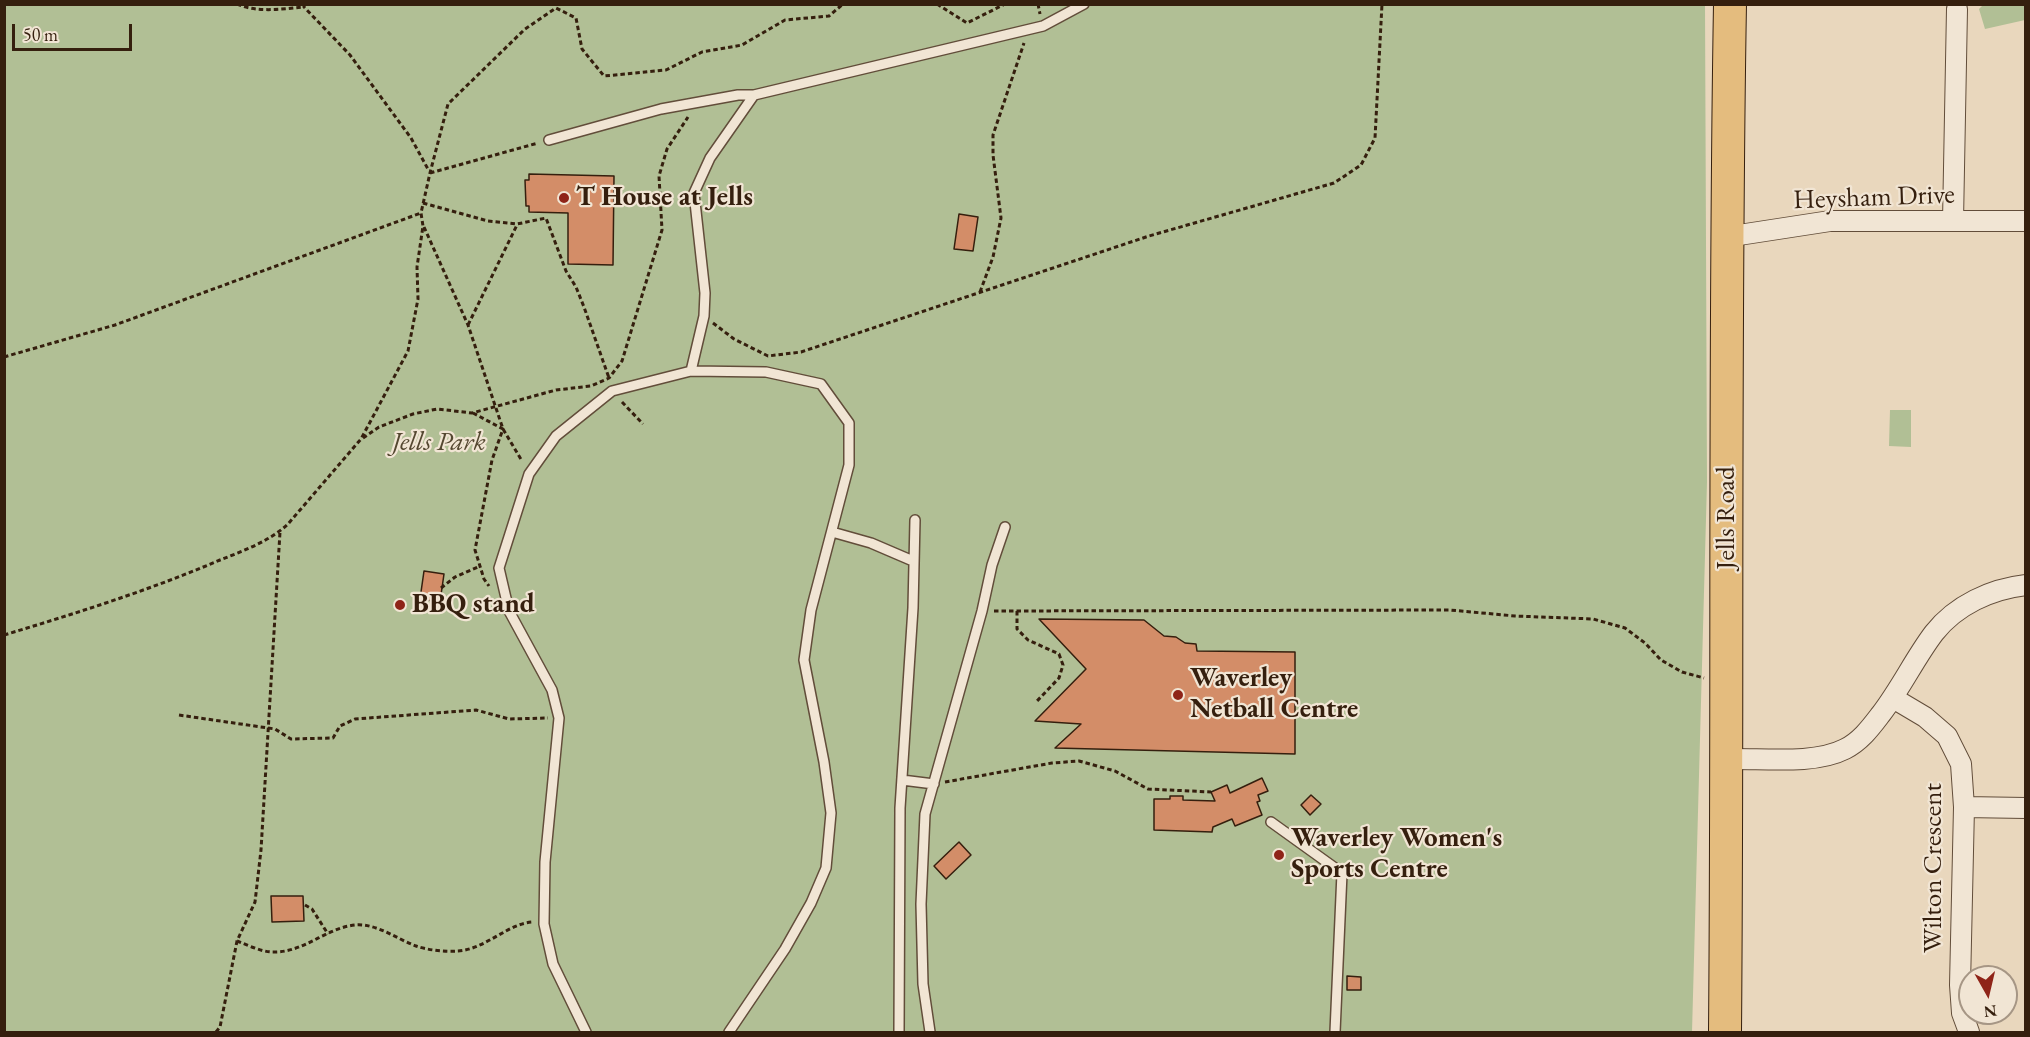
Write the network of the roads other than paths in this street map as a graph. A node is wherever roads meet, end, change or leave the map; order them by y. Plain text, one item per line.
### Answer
1 (1084, 4) edge
2 (1730, 4) edge
3 (1957, 9) dead end
4 (754, 95) junction
5 (549, 140) road end
6 (1953, 221) junction
7 (2025, 221) edge
8 (1726, 237) junction
9 (691, 371) junction
10 (915, 520) dead end
11 (1005, 527) dead end
12 (832, 532) junction
13 (913, 561) junction
14 (2025, 585) edge
15 (1893, 698) junction
16 (1727, 759) junction
17 (902, 780) junction
18 (934, 784) junction
19 (1964, 807) junction
20 (2025, 808) edge
21 (1271, 822) dead end
22 (586, 1032) edge
23 (729, 1032) edge
24 (899, 1032) edge
25 (930, 1032) edge
26 (1335, 1032) edge
27 (1725, 1032) edge
28 (1969, 1032) edge

1 - 4 lane
2 - 8 main road, Jells Road
3 - 6 street
4 - 5 lane
4 - 9 lane
6 - 7 street, Heysham Drive
6 - 8 street, Heysham Drive
8 - 16 main road, Jells Road
9 - 12 lane
9 - 22 lane
10 - 13 lane
11 - 18 lane
12 - 13 lane
12 - 23 lane
13 - 17 lane
14 - 15 street
15 - 16 street
15 - 19 street, Wilton Crescent
16 - 27 main road, Jells Road
17 - 18 lane
17 - 24 lane
18 - 25 lane
19 - 20 street
19 - 28 street, Wilton Crescent
21 - 26 lane

